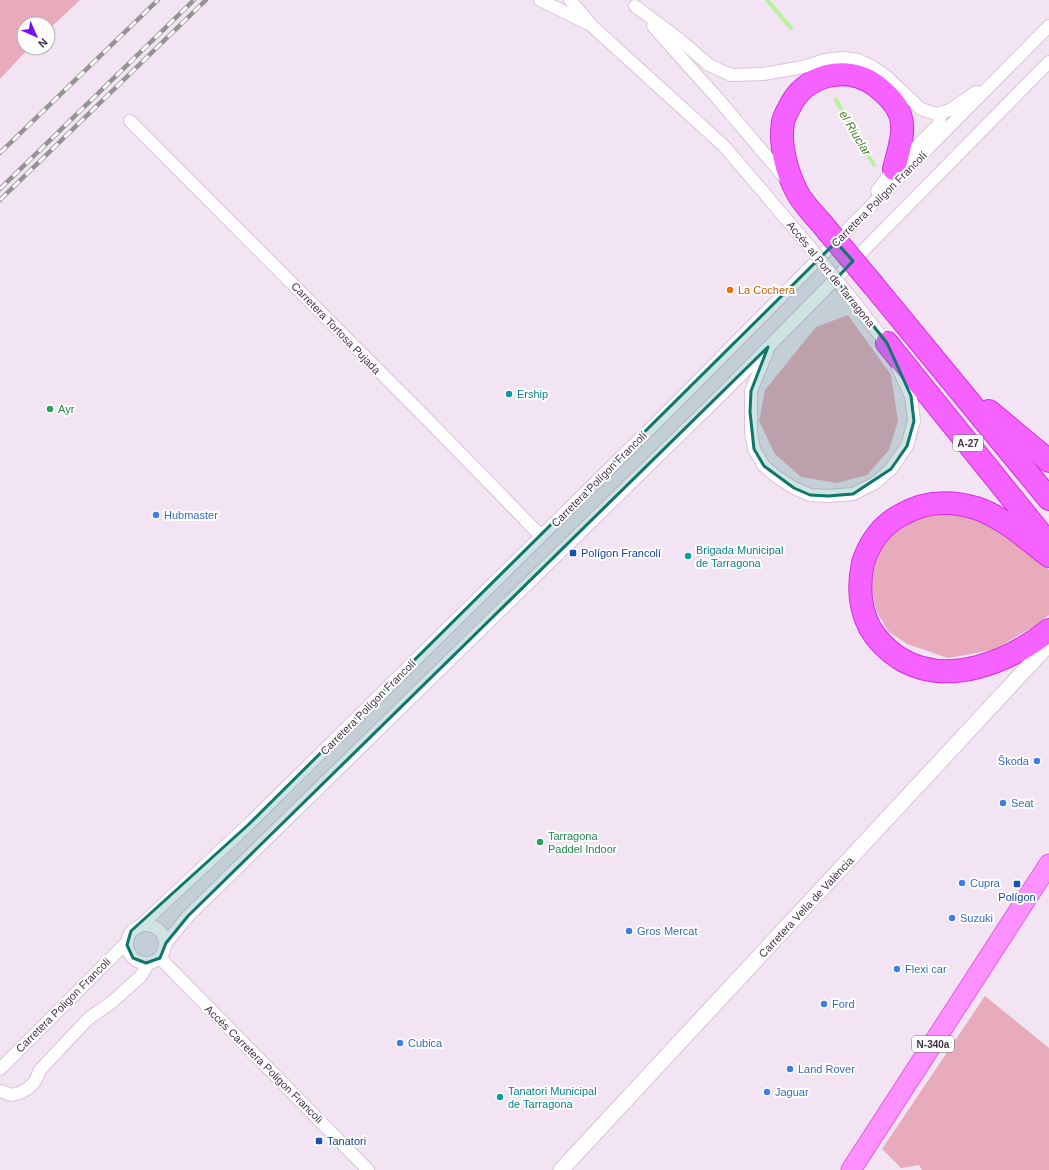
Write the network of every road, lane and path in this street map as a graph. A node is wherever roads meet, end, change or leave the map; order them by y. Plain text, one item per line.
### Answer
1 (540, 0) edge
2 (570, 0) edge
3 (632, 3) edge
4 (592, 26) junction
5 (1049, 26) edge
6 (1049, 62) edge
7 (997, 78) junction
8 (941, 113) junction
9 (130, 121) dead end
10 (894, 169) junction
11 (797, 193) junction
12 (863, 215) junction
13 (887, 343) junction
14 (769, 347) junction
15 (957, 387) junction
16 (1049, 461) edge
17 (1049, 499) edge
18 (541, 536) junction
19 (1049, 544) edge
20 (1049, 556) edge
21 (1049, 630) edge
22 (1049, 644) edge
23 (1049, 864) edge
24 (141, 925) junction
25 (127, 942) junction
26 (166, 943) junction
27 (154, 960) junction
28 (0, 1069) edge
29 (0, 1091) edge
30 (368, 1170) edge
31 (561, 1170) edge
32 (851, 1170) edge

1 - 4 street, Accés al Port de Tarragona / A-27
2 - 4 street, Accés al Port de Tarragona / A-27
3 - 8 street
3 - 11 street, A-27
4 - 13 street, Accés al Port de Tarragona / A-27, bridge
5 - 7 street, Carretera Polígon Francolí
6 - 14 street, Carretera Polígon Francolí
7 - 8 street
7 - 12 street, Carretera Polígon Francolí
8 - 10 street
9 - 18 street, Carretera Tortosa Pujada
10 - 11 highway
10 - 12 street
11 - 15 highway, A-27, bridge
12 - 18 street, Carretera Polígon Francolí
13 - 14 street
13 - 19 highway, Accés al Port de Tarragona / A-27
14 - 26 street, Carretera Polígon Francolí
15 - 16 highway
15 - 17 highway, A-27
18 - 24 street, Carretera Polígon Francolí
20 - 21 highway
22 - 31 street, Carretera Vella de València
23 - 32 main road, N-340a
24 - 25 street
24 - 26 street
25 - 27 street
25 - 28 street, Carretera Poligon Francoli
26 - 27 street
27 - 29 street
27 - 30 street, Accés Carretera Poligon Francoli

